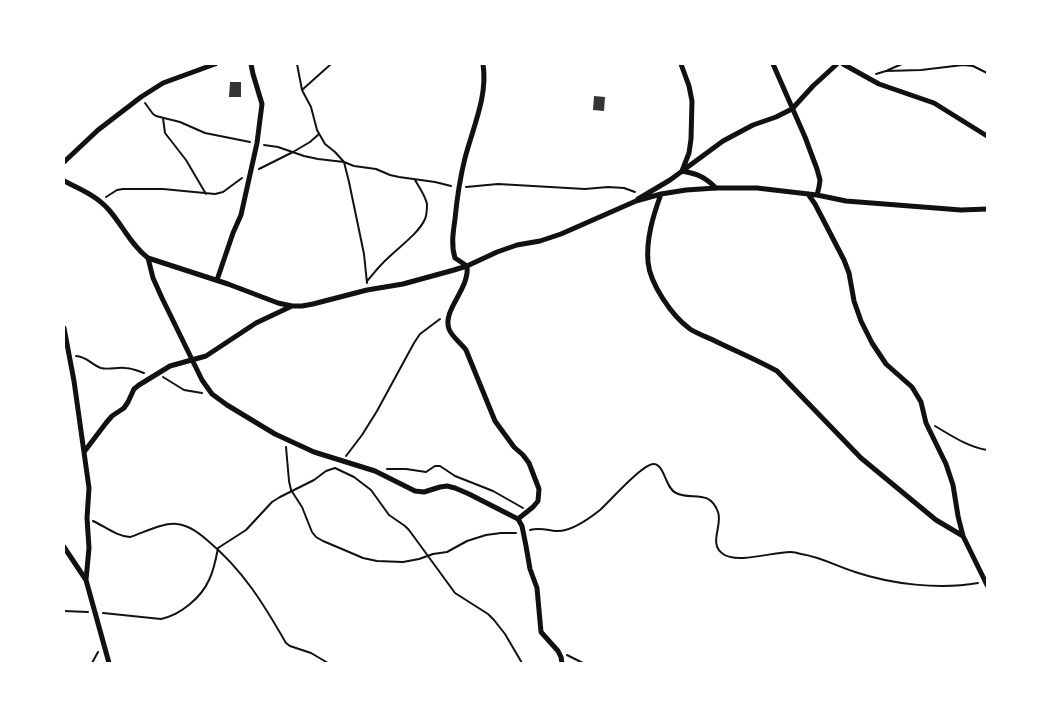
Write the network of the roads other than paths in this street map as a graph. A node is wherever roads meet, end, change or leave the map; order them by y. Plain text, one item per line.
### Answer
1 (215, 64) edge
2 (251, 64) edge
3 (483, 64) edge
4 (681, 64) edge
5 (773, 64) edge
6 (836, 64) edge
7 (843, 64) edge
8 (792, 108) junction
9 (987, 136) edge
10 (64, 162) edge
11 (682, 171) junction
12 (64, 181) edge
13 (716, 188) junction
14 (661, 194) junction
15 (808, 194) junction
16 (817, 195) junction
17 (636, 201) junction
18 (987, 209) edge
19 (148, 258) junction
20 (467, 266) junction
21 (217, 280) junction
22 (292, 306) junction
23 (64, 328) edge
24 (193, 361) junction
25 (84, 452) junction
26 (518, 519) junction
27 (963, 536) junction
28 (64, 547) edge
29 (86, 580) junction
30 (986, 583) edge
31 (109, 663) edge
32 (562, 663) edge

1 - 10 street
2 - 21 street
3 - 20 street
4 - 11 street
5 - 8 street
6 - 8 street
7 - 9 street
8 - 11 street
8 - 16 street
11 - 13 street
11 - 17 street
12 - 19 street
13 - 14 street
13 - 15 street
14 - 17 street
14 - 27 street
15 - 16 street
15 - 27 street
16 - 18 street
17 - 20 street
19 - 21 street
19 - 24 street
20 - 22 street
20 - 26 street
21 - 22 street
22 - 24 street
23 - 25 street
24 - 25 street
24 - 26 street
25 - 29 street
26 - 32 street
27 - 30 street
28 - 29 street
29 - 31 street

